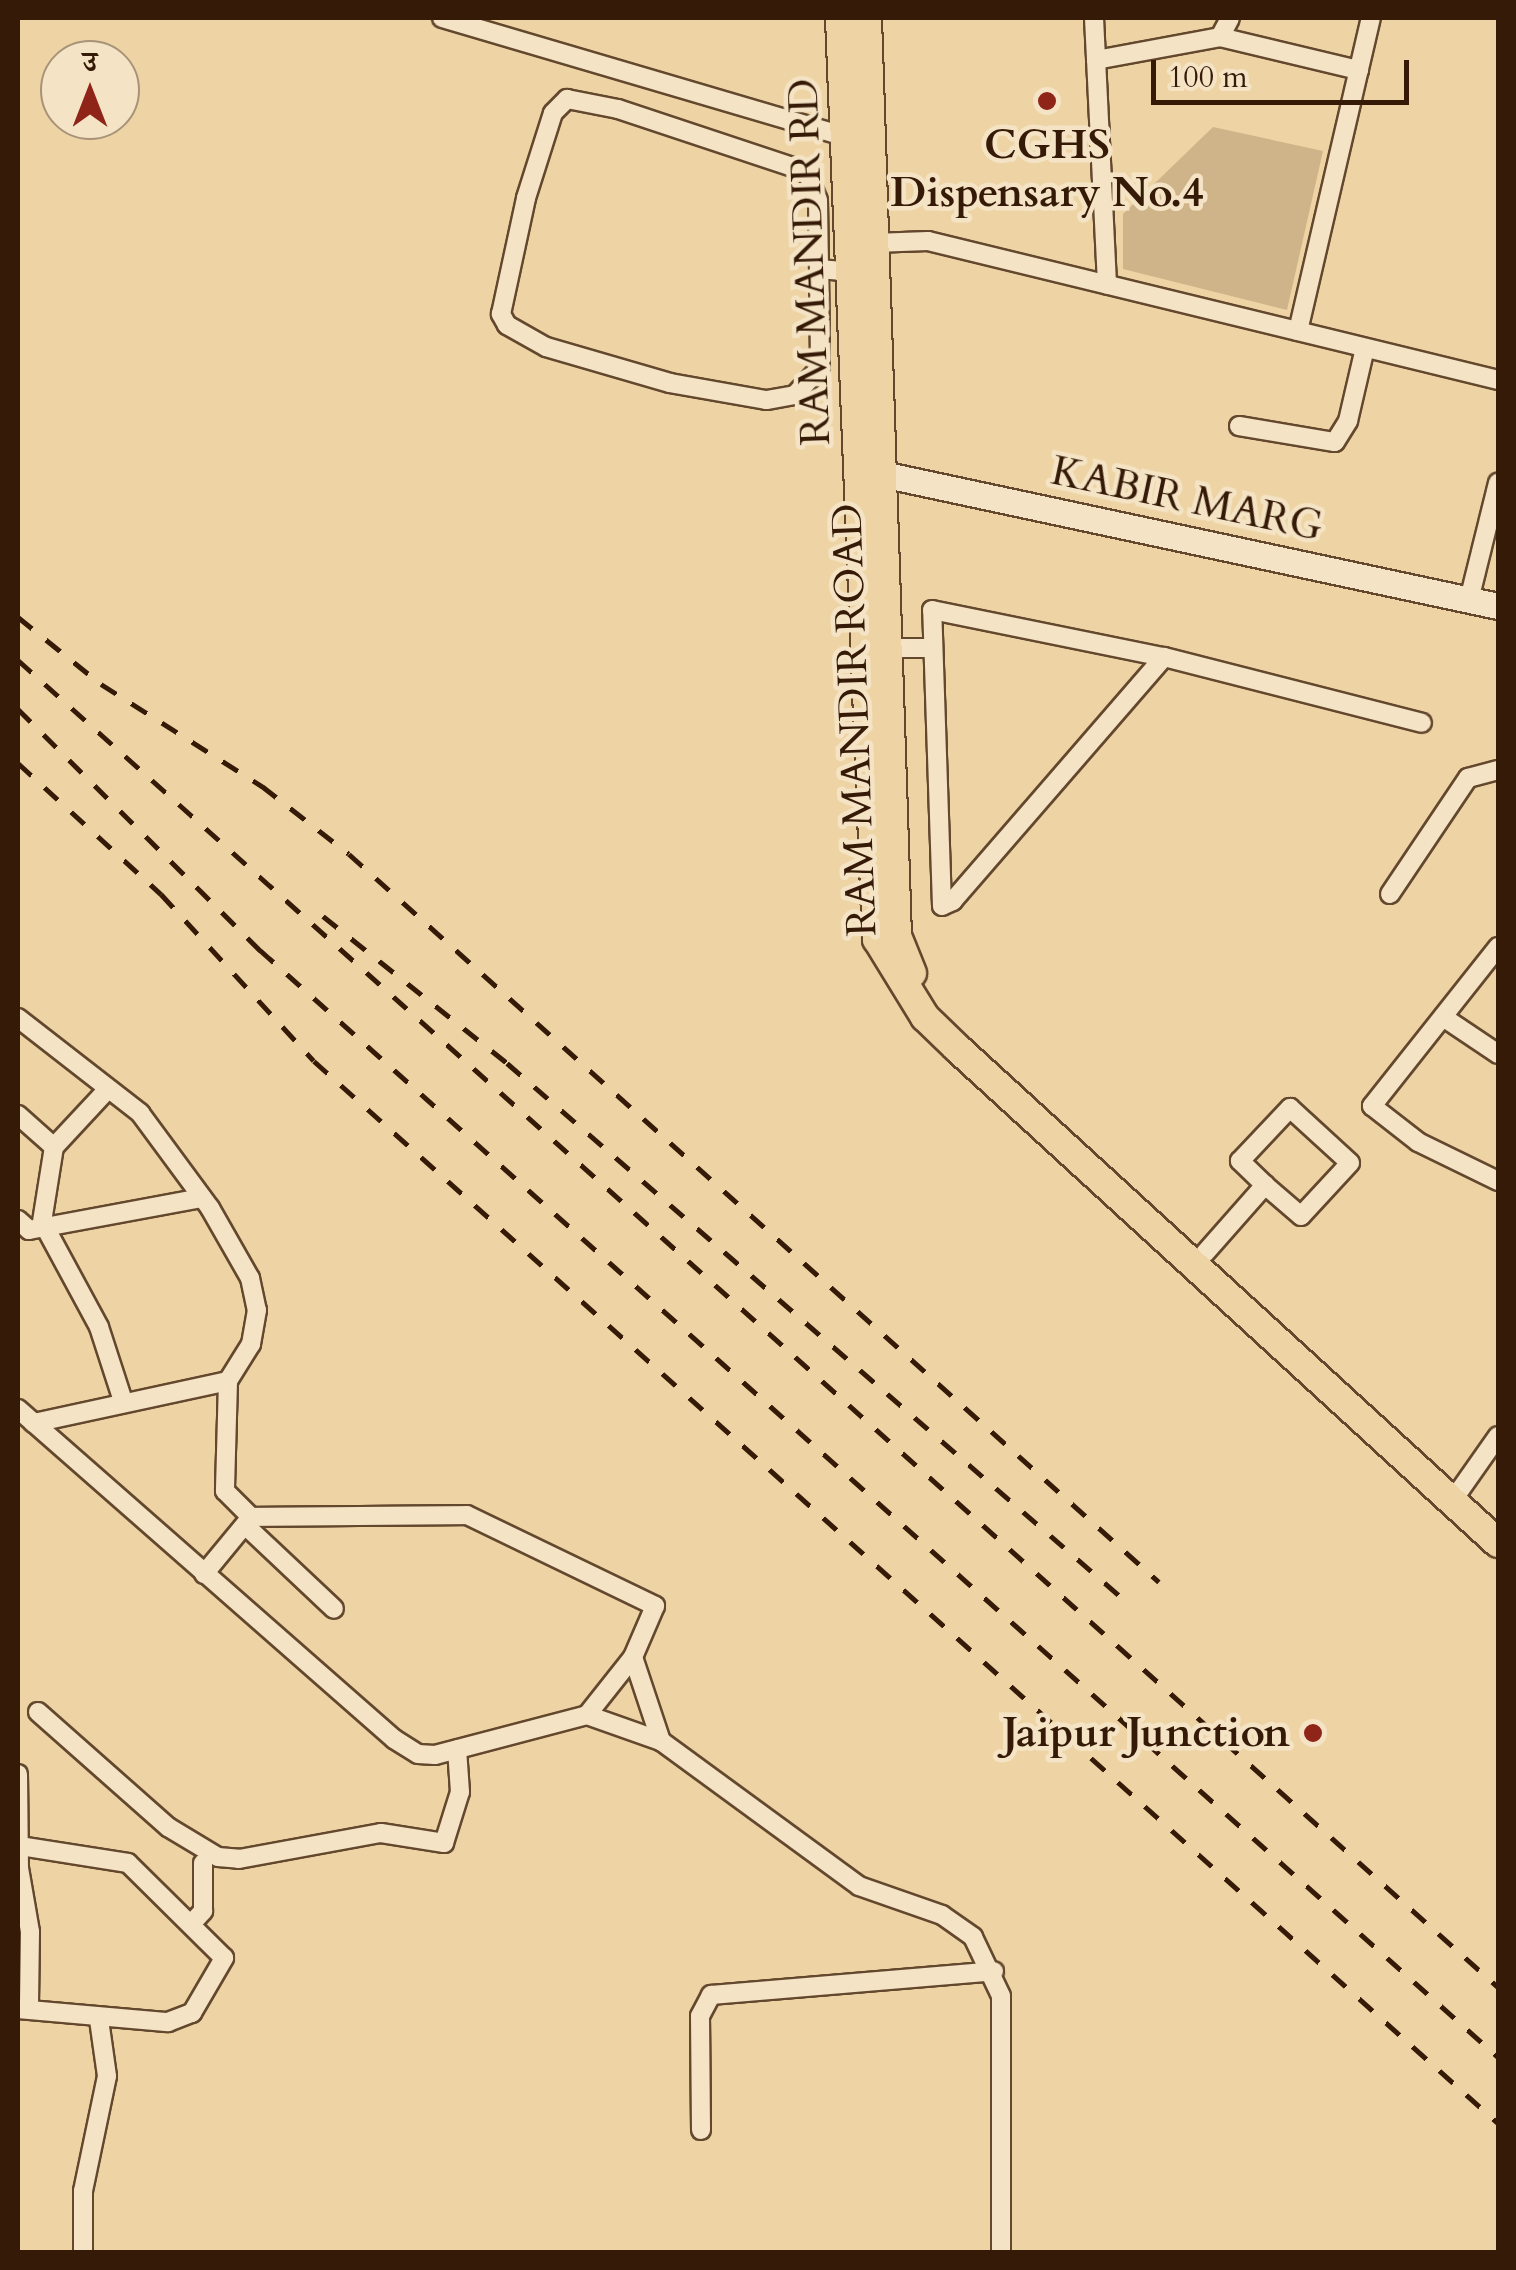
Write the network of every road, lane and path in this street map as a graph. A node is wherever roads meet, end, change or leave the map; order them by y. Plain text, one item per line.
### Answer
1 (442, 18) edge
2 (840, 18) edge
3 (867, 18) edge
4 (1094, 18) edge
5 (1230, 18) edge
6 (1371, 18) edge
7 (1220, 37) junction
8 (1096, 60) junction
9 (1359, 70) junction
10 (858, 140) junction
11 (874, 243) junction
12 (819, 269) junction
13 (851, 272) junction
14 (1107, 285) junction
15 (1298, 331) junction
16 (1365, 348) junction
17 (1498, 380) edge
18 (1240, 426) dead end
19 (872, 472) junction
20 (1498, 483) edge
21 (1469, 600) junction
22 (1498, 606) edge
23 (878, 648) junction
24 (931, 648) junction
25 (1164, 657) junction
26 (1422, 722) dead end
27 (1498, 770) edge
28 (1390, 894) dead end
29 (1498, 948) edge
30 (18, 1018) edge
31 (1443, 1018) junction
32 (1498, 1054) edge
33 (108, 1089) junction
34 (18, 1115) edge
35 (54, 1147) junction
36 (1498, 1181) edge
37 (1265, 1184) junction
38 (202, 1198) junction
39 (30, 1229) edge
40 (1204, 1254) junction
41 (228, 1381) junction
42 (123, 1401) junction
43 (18, 1409) edge
44 (33, 1423) junction
45 (1498, 1436) edge
46 (1460, 1490) junction
47 (248, 1521) junction
48 (1498, 1524) edge
49 (1498, 1543) edge
50 (204, 1574) junction
51 (334, 1609) dead end
52 (633, 1657) junction
53 (38, 1712) dead end
54 (587, 1715) junction
55 (661, 1740) junction
56 (457, 1748) junction
57 (18, 1774) edge
58 (18, 1846) edge
59 (203, 1863) dead end
60 (190, 1924) junction
61 (994, 1971) junction
62 (23, 2008) edge
63 (99, 2020) junction
64 (701, 2130) dead end
65 (83, 2252) edge
66 (1002, 2252) edge

1 - 10 street
2 - 10 main road, RAM MANDIR RD
3 - 10 main road, RAM MANDIR ROAD
4 - 8 street
5 - 7 street
6 - 9 street
7 - 8 street
7 - 9 street
8 - 14 street
9 - 15 street
10 - 11 main road, RAM MANDIR ROAD
10 - 13 main road, RAM MANDIR RD
11 - 14 street
11 - 19 main road, RAM MANDIR ROAD
12 - 12 street
12 - 13 street
13 - 19 main road, RAM MANDIR RD
14 - 15 street
15 - 16 street
16 - 17 street
16 - 18 street
19 - 21 street, KABIR MARG
19 - 23 main road, RAM MANDIR RD
20 - 21 street
21 - 22 street, KABIR MARG
23 - 24 street
23 - 40 main road, RAM MANDIR ROAD
23 - 49 main road, RAM MANDIR RD
24 - 25 street
24 - 25 street
25 - 26 street
27 - 28 street
29 - 31 street
30 - 33 street
31 - 32 street
31 - 36 street
33 - 35 street
33 - 38 street
34 - 35 street
35 - 39 street
37 - 37 street
37 - 40 street
38 - 39 street
38 - 41 street
39 - 42 street
40 - 46 main road, RAM MANDIR ROAD
41 - 42 street
41 - 47 street
42 - 44 street
43 - 44 street
44 - 50 street
45 - 46 street
46 - 48 main road, RAM MANDIR ROAD
47 - 50 street
47 - 51 street
47 - 52 street
50 - 56 street
52 - 54 street
52 - 55 street
53 - 56 street
54 - 55 street
54 - 56 street
55 - 61 street
57 - 58 street
58 - 60 street
58 - 62 street
59 - 60 street
60 - 63 street
61 - 64 street
61 - 66 street
62 - 63 street
63 - 65 street

